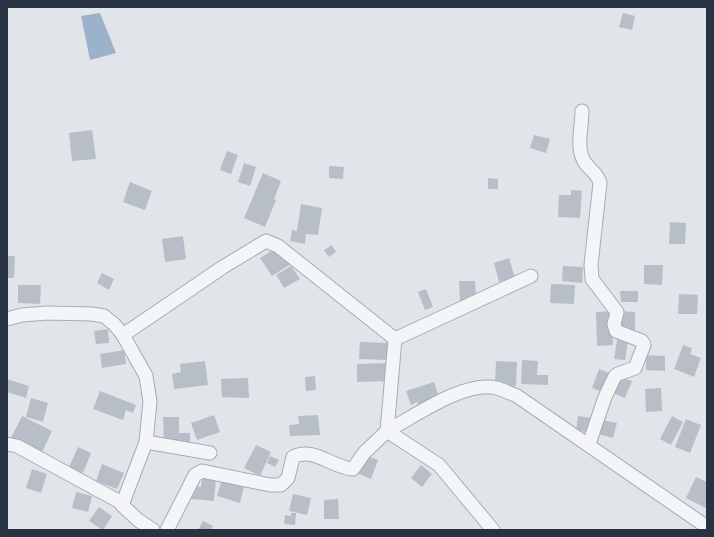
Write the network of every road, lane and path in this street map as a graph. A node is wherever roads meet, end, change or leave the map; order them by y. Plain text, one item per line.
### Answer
1 (582, 111) dead end
2 (531, 276) dead end
3 (7, 319) edge
4 (123, 335) junction
5 (395, 339) junction
6 (387, 431) junction
7 (146, 442) junction
8 (7, 444) edge
9 (588, 444) junction
10 (210, 453) dead end
11 (122, 503) junction
12 (707, 527) edge
13 (153, 530) edge
14 (167, 530) edge
15 (493, 530) edge

1 - 9 street
2 - 5 street
3 - 4 street
4 - 5 street
4 - 7 street
5 - 6 street
6 - 9 street
6 - 14 street
6 - 15 street
7 - 10 street
7 - 11 street
8 - 11 street
9 - 12 street
11 - 13 street

